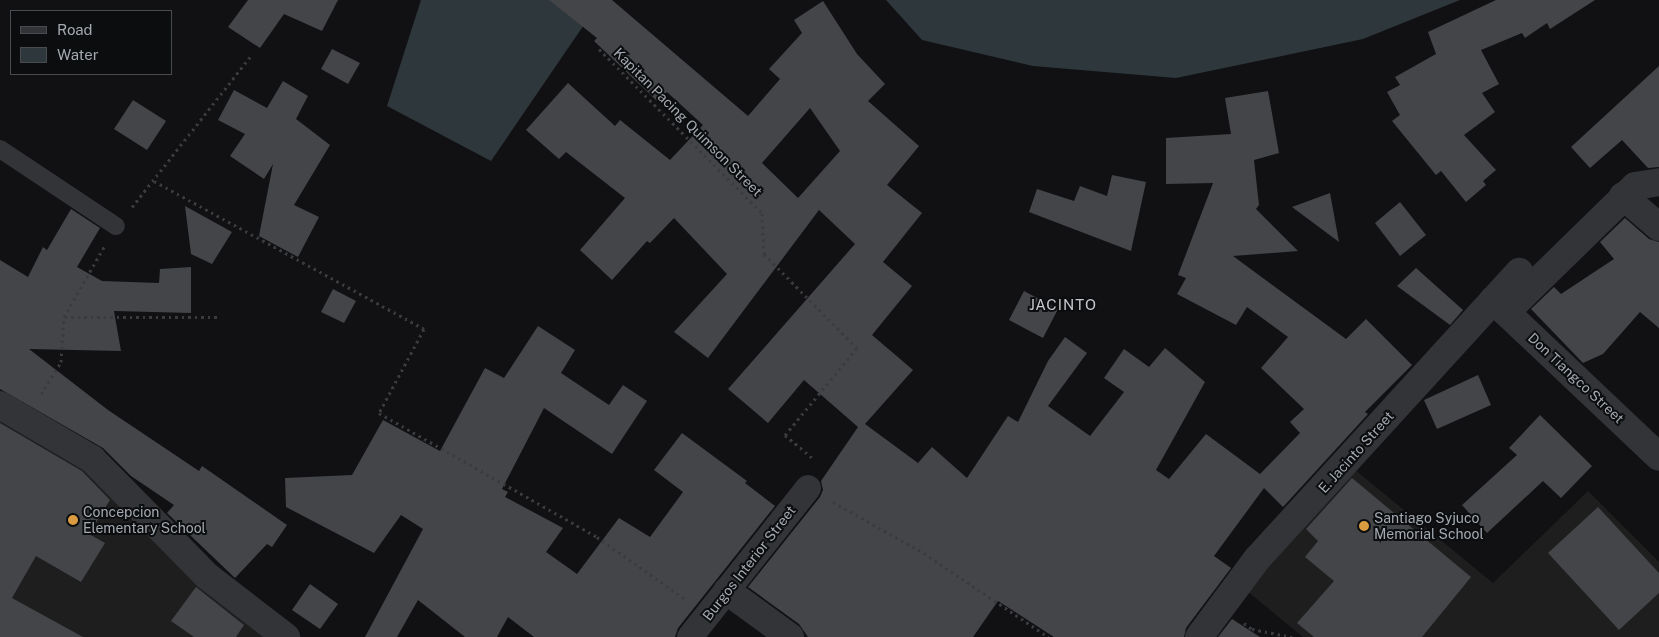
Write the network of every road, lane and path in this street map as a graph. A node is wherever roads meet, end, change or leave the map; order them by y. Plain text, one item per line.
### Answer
1 (599, 49) dead end
2 (0, 149) edge
3 (154, 181) dead end
4 (1659, 182) edge
5 (1623, 196) junction
6 (116, 226) dead end
7 (1659, 227) edge
8 (1519, 272) dead end
9 (1500, 306) junction
10 (64, 317) dead end
11 (221, 317) dead end
12 (0, 404) edge
13 (1659, 457) edge
14 (808, 488) junction
15 (727, 591) junction
16 (1222, 606) junction
17 (708, 616) junction
18 (286, 637) edge
19 (690, 637) edge
20 (790, 637) edge
21 (1048, 637) edge
22 (1199, 637) edge
23 (1292, 637) edge

1 - 14 path, Kapitan Pacing Quimson Street
2 - 6 lane
3 - 17 path
4 - 5 street
5 - 7 street
5 - 9 street
8 - 9 street, E. Jacinto Street
9 - 13 street, Don Tiangco Street
9 - 16 street, E. Jacinto Street
10 - 11 path
12 - 18 street
14 - 15 street, Burgos Interior Street
14 - 21 path
15 - 17 street, Burgos Interior Street
15 - 20 street
16 - 22 street, E. Jacinto Street
16 - 23 path
17 - 19 street, Burgos Interior Street

